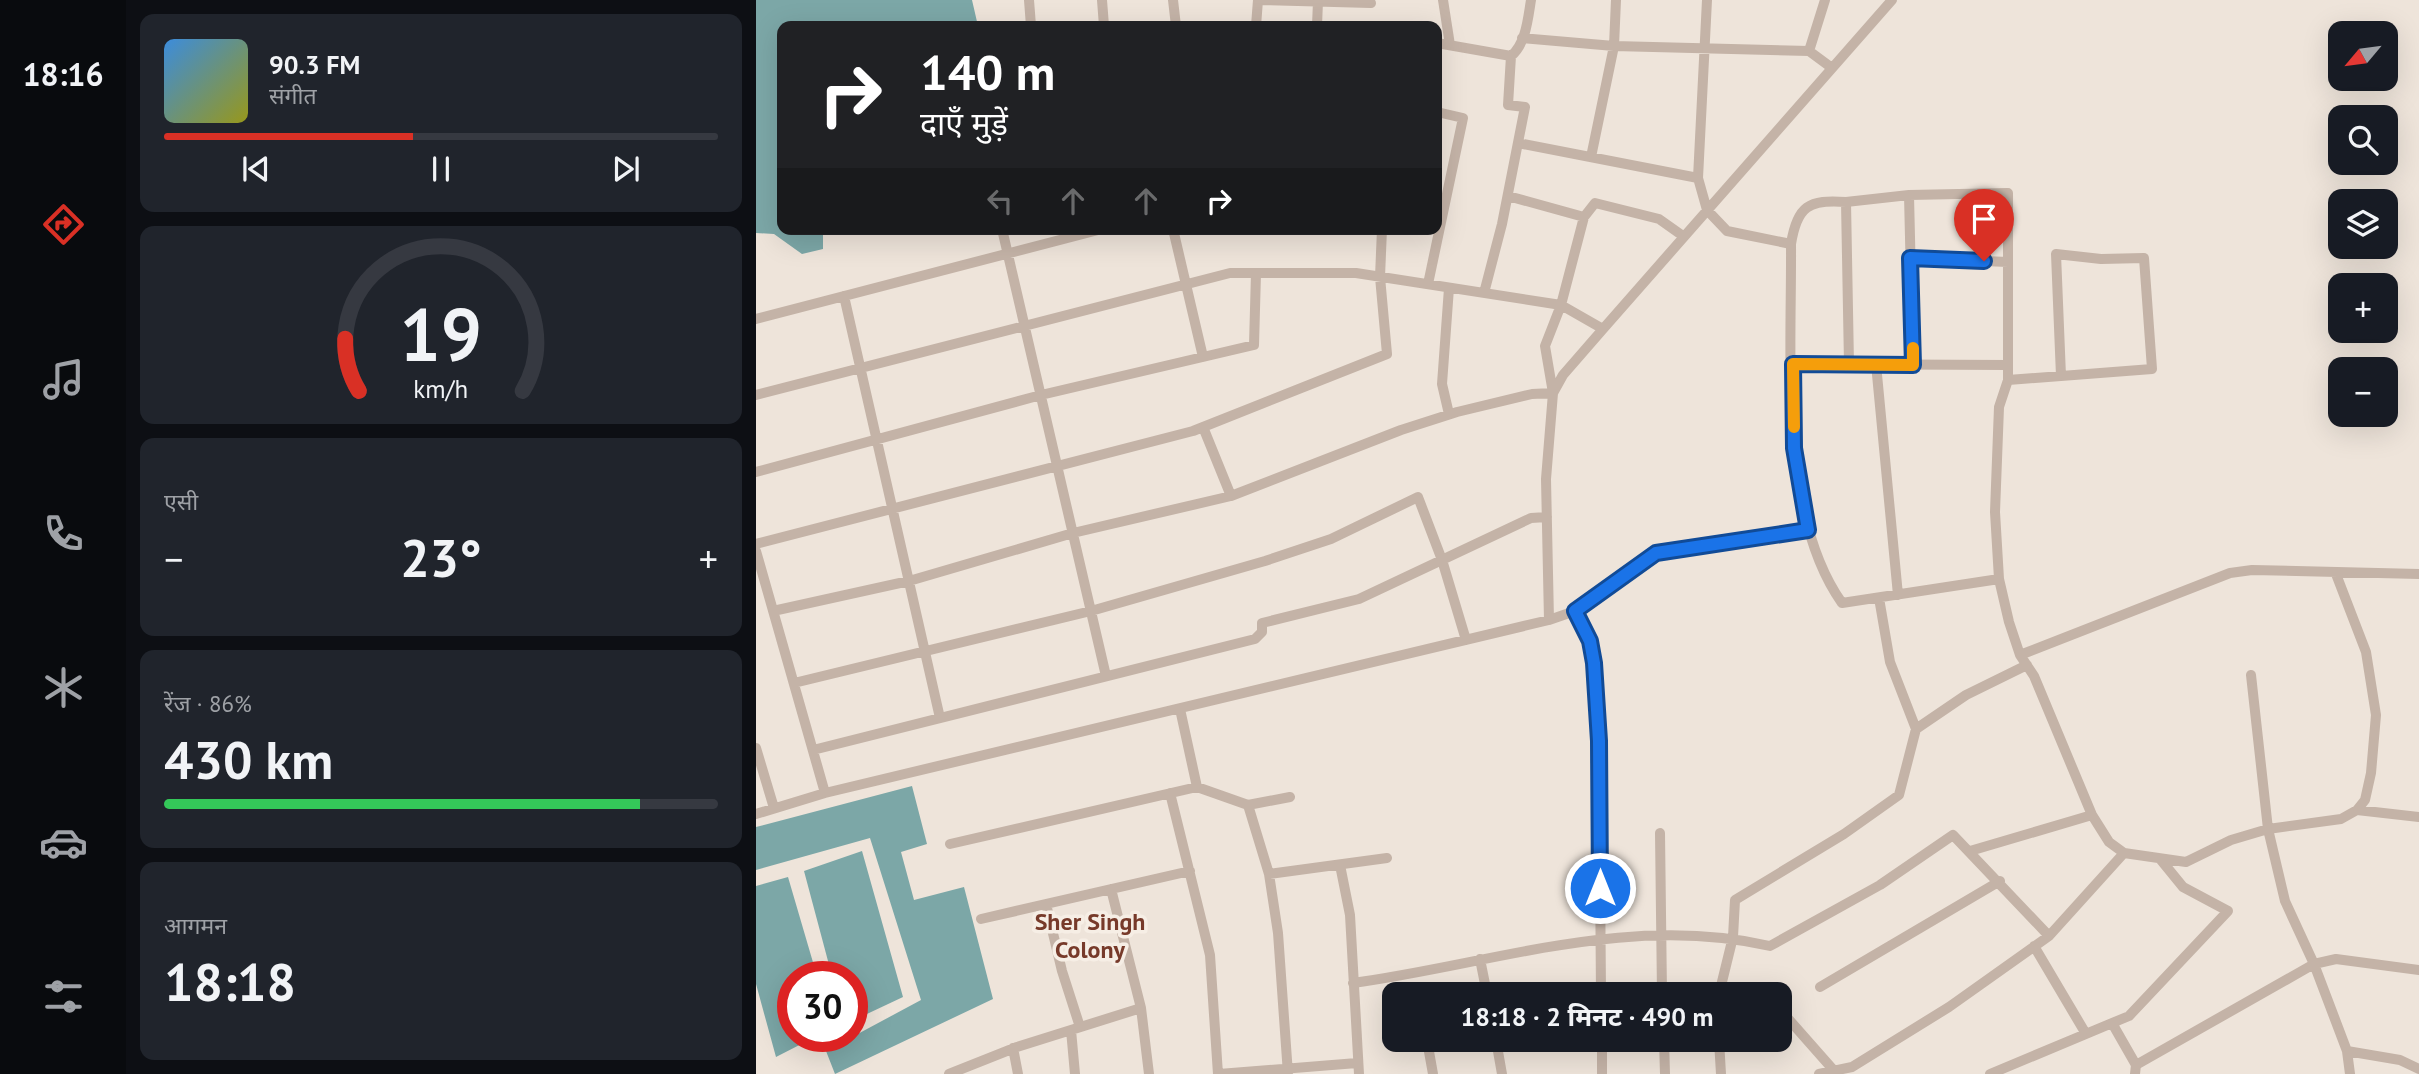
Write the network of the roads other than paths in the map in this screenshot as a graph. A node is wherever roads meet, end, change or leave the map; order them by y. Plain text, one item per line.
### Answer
1 (1029, 0) edge
2 (1102, 0) edge
3 (1173, 0) edge
4 (1443, 0) edge
5 (1531, 0) edge
6 (1616, 0) edge
7 (1707, 0) edge
8 (1825, 0) edge
9 (1318, 1) edge
10 (1352, 1) edge
11 (1887, 2) edge
12 (1371, 3) dead end
13 (1031, 21) edge
14 (1104, 21) edge
15 (1175, 21) edge
16 (1256, 21) edge
17 (1317, 21) edge
18 (1522, 38) junction
19 (1442, 44) edge
20 (1450, 45) junction
21 (1614, 47) junction
22 (1705, 50) junction
23 (1809, 51) junction
24 (1511, 56) junction
25 (1832, 68) junction
26 (1442, 113) edge
27 (1518, 143) junction
28 (1591, 157) junction
29 (1698, 178) junction
30 (1909, 195) junction
31 (1508, 196) junction
32 (1846, 202) junction
33 (1707, 210) junction
34 (1442, 211) edge
35 (1584, 217) junction
36 (1003, 235) edge
37 (1079, 235) edge
38 (1174, 235) edge
39 (1382, 235) edge
40 (1437, 235) edge
41 (1683, 236) junction
42 (1791, 244) junction
43 (1008, 254) junction
44 (1910, 258) junction
45 (2008, 262) junction
46 (1256, 273) junction
47 (1380, 277) junction
48 (1186, 285) junction
49 (1428, 285) junction
50 (1449, 288) junction
51 (1484, 293) junction
52 (844, 296) junction
53 (1560, 305) junction
54 (756, 319) edge
55 (1025, 325) junction
56 (1603, 329) junction
57 (1203, 357) junction
58 (1793, 364) junction
59 (1849, 364) junction
60 (1875, 364) junction
61 (1913, 365) junction
62 (2008, 365) junction
63 (860, 368) junction
64 (2061, 376) junction
65 (2008, 380) junction
66 (1553, 393) junction
67 (756, 394) edge
68 (1041, 395) junction
69 (1450, 414) junction
70 (1203, 427) junction
71 (876, 439) junction
72 (1058, 465) junction
73 (756, 472) edge
74 (1231, 496) junction
75 (892, 508) junction
76 (1547, 517) junction
77 (1808, 530) junction
78 (1073, 533) junction
79 (756, 544) edge
80 (756, 551) edge
81 (1443, 560) junction
82 (2336, 574) junction
83 (2419, 574) edge
84 (1999, 579) junction
85 (909, 580) junction
86 (1898, 595) junction
87 (1879, 598) junction
88 (773, 611) junction
89 (1091, 611) junction
90 (1575, 611) junction
91 (1549, 620) junction
92 (1466, 640) junction
93 (925, 652) junction
94 (2020, 655) junction
95 (2027, 665) junction
96 (2251, 675) dead end
97 (1106, 676) junction
98 (794, 683) junction
99 (1180, 709) junction
100 (940, 718) junction
101 (1916, 729) junction
102 (756, 748) edge
103 (813, 750) junction
104 (1197, 787) junction
105 (825, 793) junction
106 (1170, 793) junction
107 (1290, 797) dead end
108 (1248, 805) junction
109 (774, 808) junction
110 (2357, 810) junction
111 (756, 814) edge
112 (2092, 815) junction
113 (2419, 817) edge
114 (2268, 829) junction
115 (1660, 833) dead end
116 (950, 844) dead end
117 (1970, 851) junction
118 (2124, 853) junction
119 (1387, 858) dead end
120 (2161, 860) junction
121 (1340, 865) junction
122 (1190, 871) junction
123 (1269, 874) junction
124 (2000, 881) junction
125 (1111, 889) junction
126 (1046, 904) junction
127 (981, 919) dead end
128 (2049, 936) junction
129 (1600, 937) junction
130 (1732, 937) junction
131 (1660, 938) junction
132 (2034, 946) junction
133 (1480, 959) junction
134 (2315, 964) junction
135 (2419, 970) edge
136 (1485, 982) edge
137 (1601, 982) edge
138 (1662, 982) edge
139 (1722, 982) edge
140 (1353, 983) junction
141 (1820, 987) dead end
142 (1141, 1008) junction
143 (1792, 1023) edge
144 (2112, 1023) junction
145 (1076, 1028) junction
146 (2086, 1034) junction
147 (1013, 1048) junction
148 (2347, 1051) junction
149 (1431, 1052) edge
150 (1498, 1052) edge
151 (1602, 1052) edge
152 (1664, 1052) edge
153 (1720, 1052) edge
154 (1358, 1068) edge
155 (2419, 1069) edge
156 (2136, 1070) edge
157 (1288, 1071) edge
158 (1835, 1072) edge
159 (949, 1074) edge
160 (1018, 1074) edge
161 (1075, 1074) edge
162 (1149, 1074) edge
163 (1219, 1074) edge
164 (1433, 1074) edge
165 (1502, 1074) edge
166 (1602, 1074) edge
167 (1665, 1074) edge
168 (1721, 1074) edge
169 (1819, 1074) edge
170 (1990, 1074) edge
171 (2350, 1074) edge

1 - 13 street
2 - 14 street
3 - 15 street
4 - 20 street
5 - 18 street
6 - 21 street
7 - 22 street
8 - 23 street
9 - 10 street
9 - 16 street
9 - 17 street
10 - 12 street
11 - 25 street
18 - 21 street
18 - 24 street
19 - 20 street
20 - 24 street
21 - 22 street
21 - 28 street
22 - 23 street
22 - 29 street
23 - 25 street
24 - 27 street
25 - 33 street
26 - 34 street
27 - 28 street
27 - 31 street
28 - 29 street
29 - 33 street
30 - 32 street
30 - 44 street
30 - 45 street
31 - 35 street
31 - 51 street
32 - 42 street
32 - 59 street
33 - 41 street
33 - 42 street
35 - 41 street
35 - 53 street
36 - 43 street
37 - 43 street
38 - 48 street
39 - 47 street
40 - 49 street
41 - 56 street
42 - 58 street
43 - 52 street
43 - 55 street
44 - 45 street
44 - 61 street
45 - 62 street
46 - 47 street
46 - 48 street
46 - 57 street
47 - 49 street
47 - 70 street
48 - 55 street
48 - 57 street
49 - 50 street
50 - 51 street
50 - 69 street
51 - 53 street
52 - 54 street
52 - 63 street
53 - 56 street
53 - 66 street
55 - 63 street
55 - 68 street
56 - 66 street
57 - 68 street
58 - 59 street
58 - 77 street
59 - 60 street
60 - 61 street
60 - 86 street
61 - 62 street
62 - 65 street
63 - 67 street
63 - 71 street
64 - 64 street
64 - 65 street
65 - 84 street
66 - 69 street
66 - 76 street
68 - 71 street
68 - 72 street
69 - 74 street
70 - 72 street
70 - 74 street
71 - 73 street
71 - 75 street
72 - 75 street
72 - 78 street
74 - 78 street
75 - 79 street
75 - 85 street
76 - 81 street
76 - 91 street
77 - 87 street
77 - 90 street
78 - 85 street
78 - 89 street
80 - 88 street
81 - 89 street
81 - 92 street
81 - 97 street
82 - 83 street
82 - 94 street
82 - 110 street
84 - 86 street
84 - 94 street
85 - 88 street
85 - 93 street
86 - 87 street
87 - 101 street
88 - 98 street
89 - 93 street
89 - 97 street
90 - 91 street
90 - 129 street
91 - 92 street
92 - 99 street
93 - 98 street
93 - 100 street
94 - 95 street
95 - 101 street
95 - 112 street
96 - 114 street
97 - 100 street
98 - 103 street
99 - 104 street
99 - 105 street
100 - 103 street
101 - 130 street
102 - 109 street
103 - 105 street
104 - 106 street
104 - 108 street
105 - 109 street
106 - 116 street
106 - 122 street
107 - 108 street
108 - 123 street
109 - 111 street
110 - 113 street
110 - 114 street
112 - 117 street
112 - 118 street
114 - 120 street
114 - 134 street
115 - 131 street
117 - 124 street
117 - 130 street
118 - 120 street
118 - 128 street
119 - 121 street
120 - 144 street
121 - 123 street
121 - 140 street
122 - 125 street
122 - 163 street
123 - 157 street
124 - 128 street
124 - 141 street
125 - 126 street
125 - 142 street
126 - 127 street
126 - 145 street
128 - 132 street
129 - 131 street
129 - 133 street
129 - 137 street
130 - 131 street
130 - 139 street
131 - 138 street
132 - 146 street
132 - 158 street
133 - 136 street
133 - 140 street
134 - 135 street
134 - 148 street
134 - 156 street
140 - 154 street
142 - 145 street
142 - 162 street
143 - 158 street
144 - 146 street
144 - 156 street
145 - 147 street
145 - 161 street
146 - 170 street
147 - 159 street
147 - 160 street
148 - 155 street
148 - 171 street
149 - 164 street
150 - 165 street
151 - 166 street
152 - 167 street
153 - 168 street
154 - 157 street
157 - 163 street
158 - 169 street

